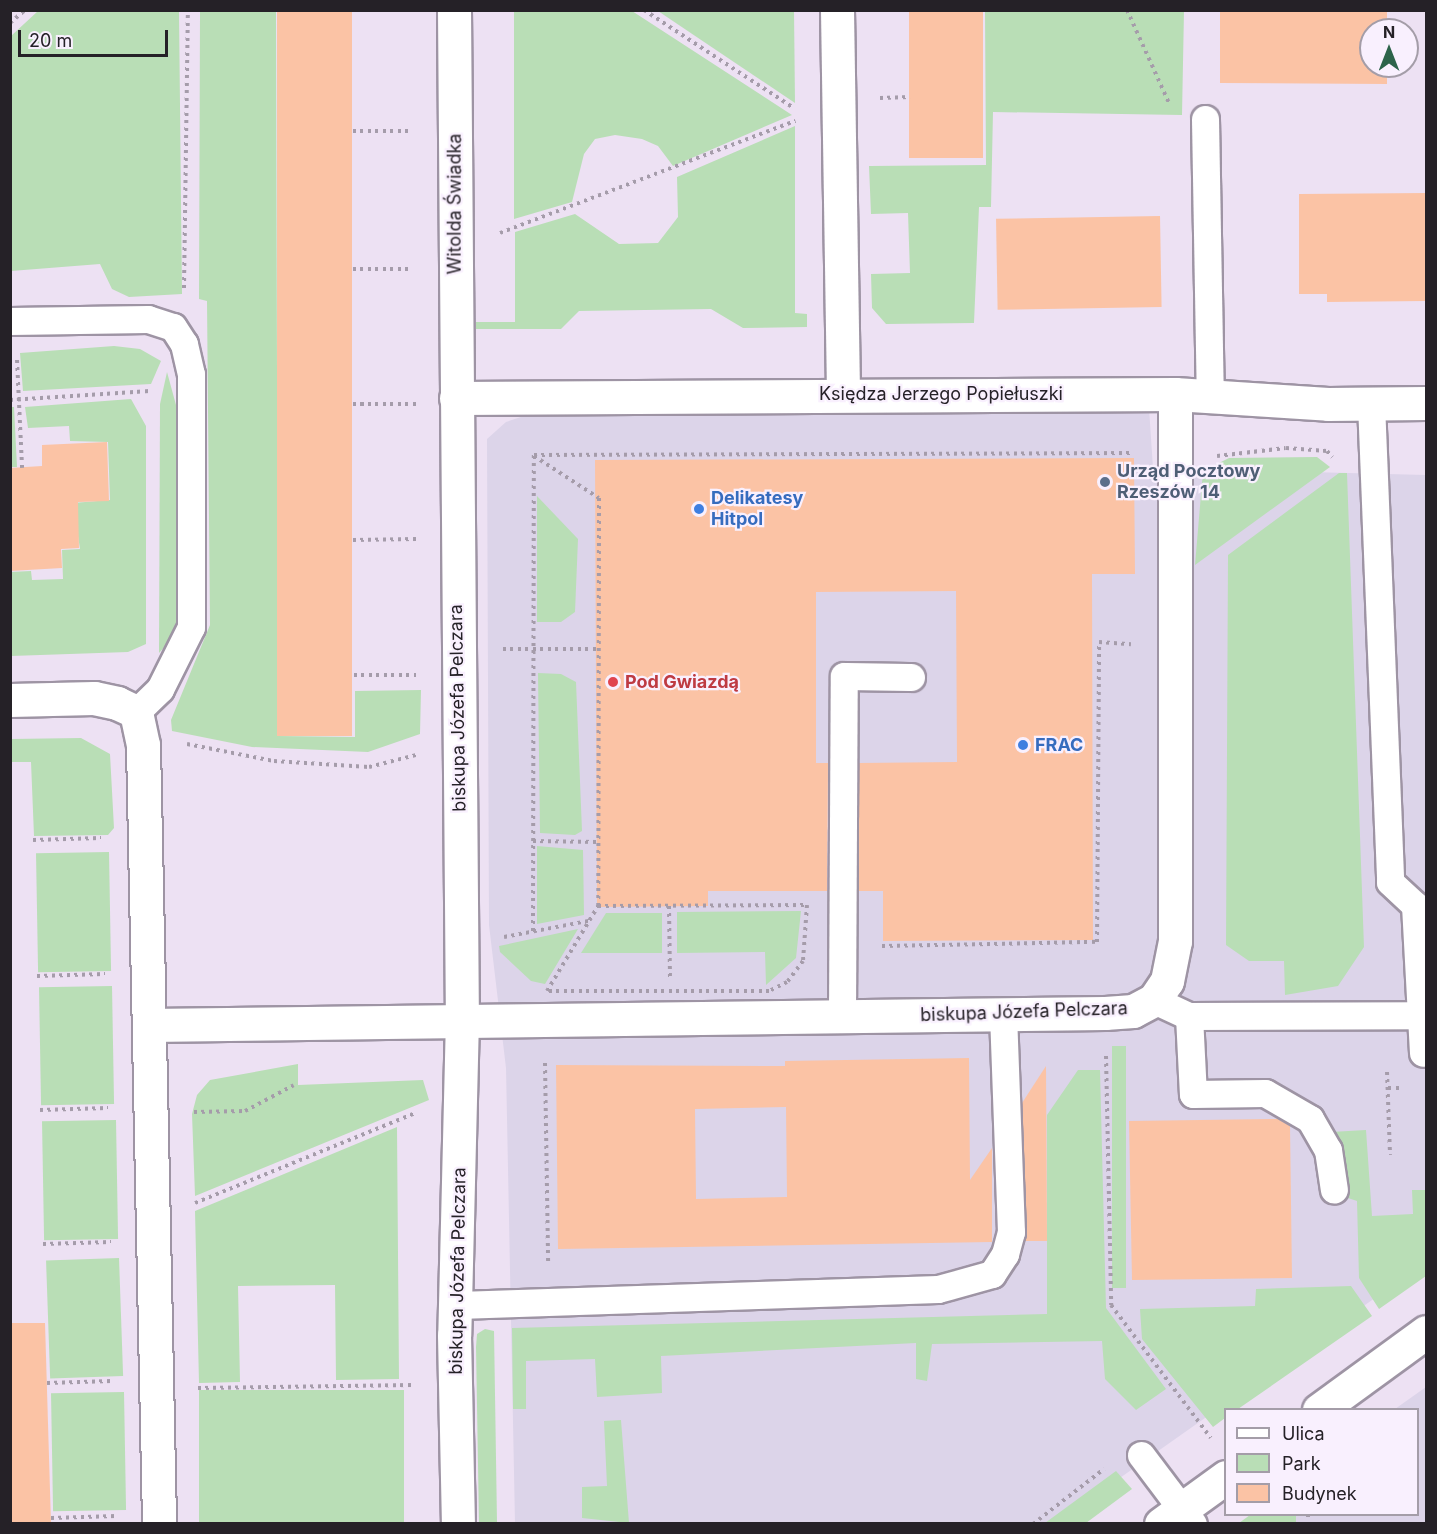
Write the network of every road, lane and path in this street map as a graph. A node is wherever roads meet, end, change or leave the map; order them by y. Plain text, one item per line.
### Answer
1 (25, 10) edge
2 (188, 10) edge
3 (454, 10) edge
4 (644, 10) edge
5 (837, 10) edge
6 (1127, 10) edge
7 (10, 23) edge
8 (910, 97) dead end
9 (874, 98) dead end
10 (1173, 110) dead end
11 (807, 116) junction
12 (1205, 119) dead end
13 (425, 130) dead end
14 (838, 130) junction
15 (353, 131) dead end
16 (455, 249) junction
17 (353, 269) dead end
18 (416, 269) dead end
19 (13, 321) edge
20 (176, 332) junction
21 (843, 393) junction
22 (1175, 394) junction
23 (1210, 397) junction
24 (19, 399) junction
25 (10, 400) edge
26 (441, 401) junction
27 (1426, 403) edge
28 (353, 404) dead end
29 (1371, 404) junction
30 (534, 455) junction
31 (1176, 461) junction
32 (1341, 465) dead end
33 (22, 468) dead end
34 (427, 539) dead end
35 (353, 540) dead end
36 (1177, 646) junction
37 (532, 649) junction
38 (598, 649) junction
39 (457, 650) junction
40 (354, 675) dead end
41 (427, 675) dead end
42 (911, 677) dead end
43 (10, 700) edge
44 (136, 712) junction
45 (143, 745) junction
46 (458, 746) junction
47 (107, 838) dead end
48 (33, 840) dead end
49 (532, 842) junction
50 (598, 842) junction
51 (598, 906) junction
52 (669, 906) junction
53 (589, 921) junction
54 (532, 931) junction
55 (494, 939) dead end
56 (843, 946) junction
57 (111, 974) dead end
58 (37, 976) dead end
59 (544, 999) junction
60 (1154, 1000) junction
61 (670, 1003) junction
62 (1106, 1013) junction
63 (842, 1016) junction
64 (1003, 1016) junction
65 (1189, 1016) junction
66 (1420, 1016) junction
67 (462, 1018) junction
68 (149, 1026) junction
69 (1423, 1053) joint
70 (294, 1085) dead end
71 (1388, 1088) junction
72 (1403, 1088) dead end
73 (461, 1102) junction
74 (114, 1108) dead end
75 (40, 1110) dead end
76 (151, 1112) junction
77 (1390, 1155) dead end
78 (1334, 1190) dead end
79 (153, 1224) junction
80 (117, 1242) dead end
81 (43, 1244) dead end
82 (458, 1305) junction
83 (502, 1305) junction
84 (1426, 1332) edge
85 (119, 1381) dead end
86 (47, 1383) dead end
87 (455, 1384) junction
88 (156, 1389) junction
89 (1322, 1408) edge
90 (1215, 1443) dead end
91 (1141, 1455) dead end
92 (1114, 1461) dead end
93 (1224, 1479) edge
94 (122, 1516) dead end
95 (51, 1518) dead end
96 (1179, 1518) edge
97 (159, 1524) edge
98 (458, 1524) edge
99 (1033, 1524) edge

1 - 7 path
2 - 20 path
3 - 16 street, Witolda Świadka
4 - 11 path
5 - 14 street
6 - 10 path
8 - 9 path
11 - 14 path
11 - 16 path
12 - 23 lane
13 - 15 path
14 - 21 street
16 - 26 street, Witolda Świadka
17 - 18 path
19 - 20 lane
19 - 24 path
20 - 24 path
20 - 44 lane
21 - 22 street, Księdza Jerzego Popiełuszki
21 - 26 street, Księdza Jerzego Popiełuszki
22 - 23 street, Księdza Jerzego Popiełuszki
22 - 31 street, biskupa Józefa Pelczara
23 - 29 street, Księdza Jerzego Popiełuszki
24 - 25 path
24 - 33 path
26 - 28 path
26 - 39 street, biskupa Józefa Pelczara
27 - 29 street, Księdza Jerzego Popiełuszki
29 - 66 lane
30 - 31 path
30 - 37 path
30 - 38 path
31 - 32 path
31 - 36 street, biskupa Józefa Pelczara
34 - 35 path
36 - 56 path
36 - 60 street, biskupa Józefa Pelczara
37 - 38 path
37 - 39 path
37 - 49 path
38 - 50 path
39 - 46 street, biskupa Józefa Pelczara
40 - 41 path
42 - 56 lane
43 - 44 street
44 - 45 street
45 - 46 path
45 - 68 street
46 - 67 street, biskupa Józefa Pelczara
47 - 48 path
49 - 50 path
49 - 54 path
50 - 51 path
51 - 52 path
51 - 53 path
52 - 61 path
52 - 61 path
53 - 54 path
53 - 59 path
54 - 55 path
56 - 63 lane
57 - 58 path
59 - 61 street, biskupa Józefa Pelczara
59 - 61 path
59 - 67 street, biskupa Józefa Pelczara
59 - 83 path
60 - 62 street, biskupa Józefa Pelczara
60 - 65 lane
61 - 63 street, biskupa Józefa Pelczara
62 - 64 street, biskupa Józefa Pelczara
62 - 90 path
63 - 64 street, biskupa Józefa Pelczara
64 - 83 lane
65 - 66 lane
65 - 78 lane
66 - 69 lane
67 - 68 street, biskupa Józefa Pelczara
67 - 73 street, biskupa Józefa Pelczara
68 - 76 street
69 - 71 path
70 - 76 path
71 - 72 path
71 - 77 path
73 - 79 path
73 - 82 street, biskupa Józefa Pelczara
74 - 75 path
76 - 79 street
79 - 88 street
80 - 81 path
82 - 83 lane
82 - 87 street, biskupa Józefa Pelczara
84 - 89 street
85 - 86 path
87 - 88 path
87 - 98 street, biskupa Józefa Pelczara
88 - 97 street
91 - 96 lane
92 - 99 path
93 - 96 street
94 - 95 path

